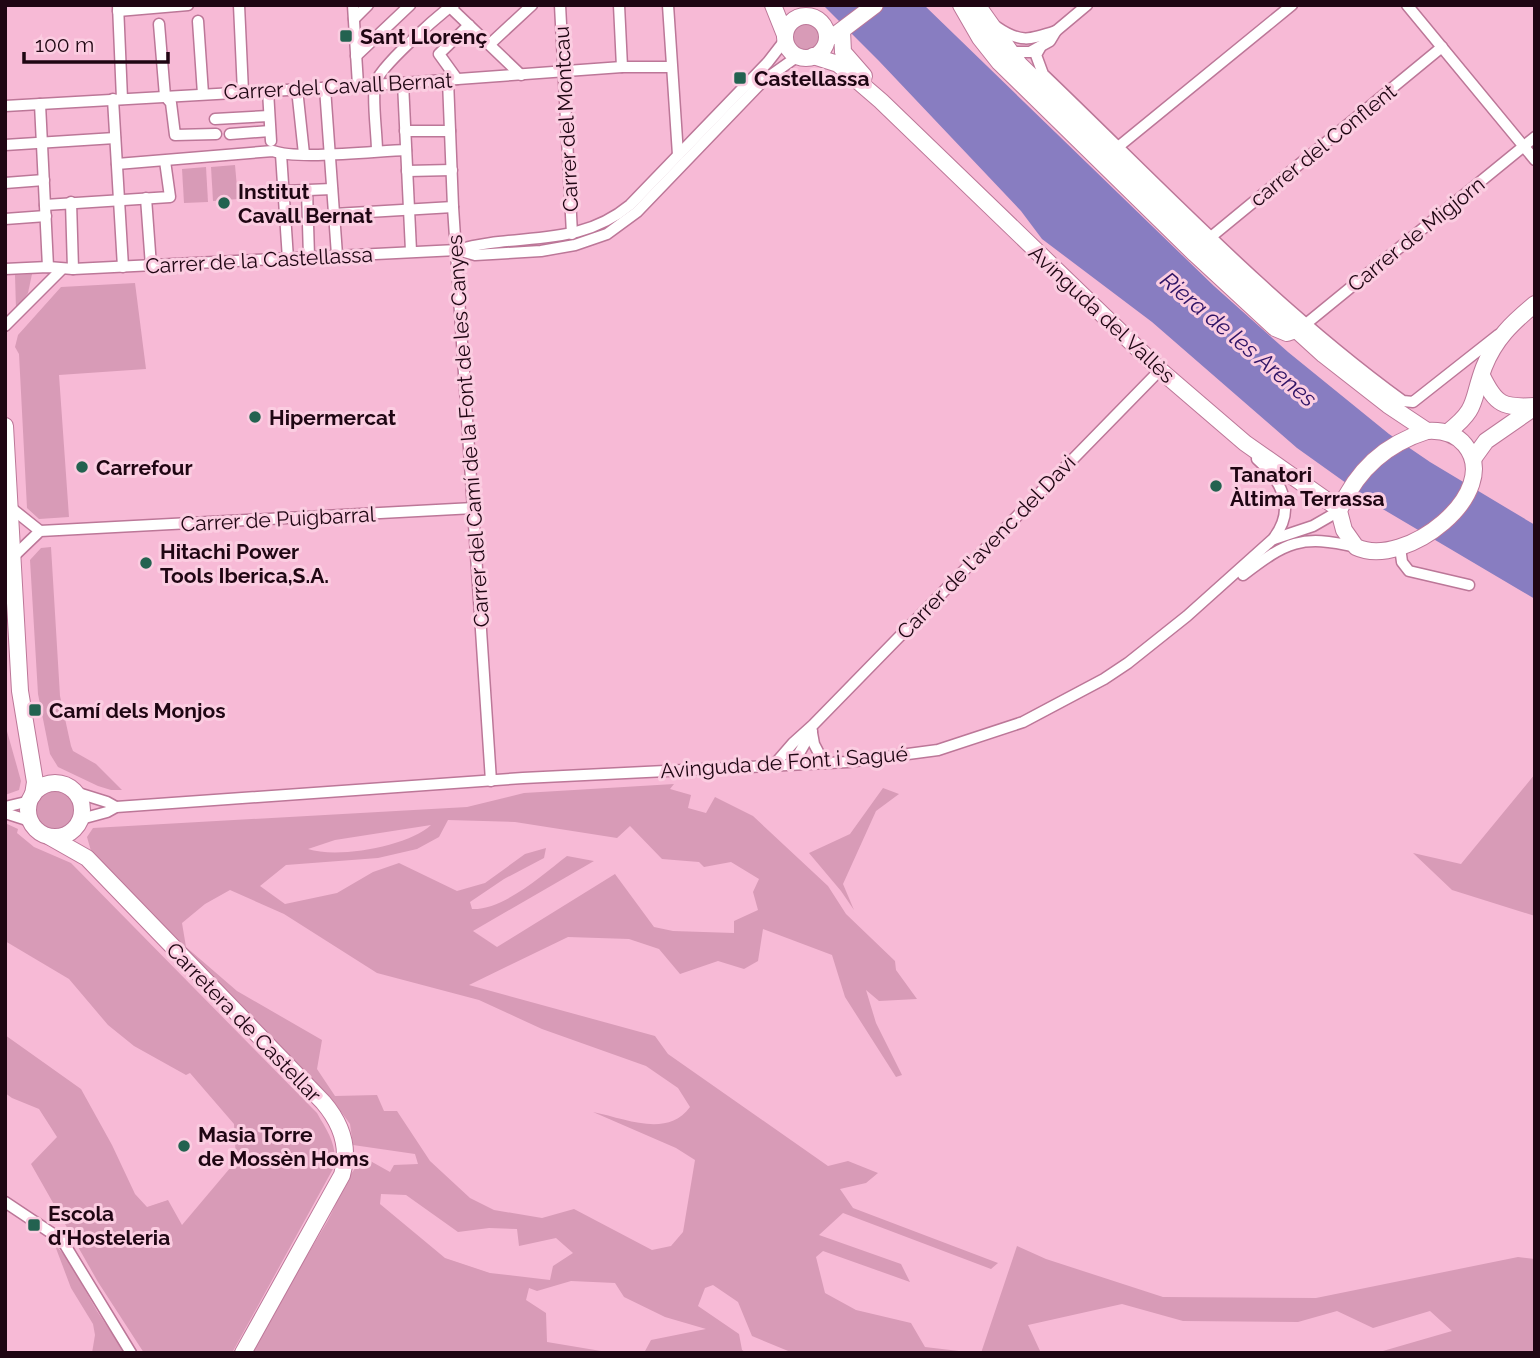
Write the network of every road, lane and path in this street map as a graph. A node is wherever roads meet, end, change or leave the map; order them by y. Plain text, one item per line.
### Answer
1 (188, 5) edge
2 (239, 5) edge
3 (353, 5) edge
4 (368, 5) edge
5 (410, 5) edge
6 (453, 5) edge
7 (533, 5) edge
8 (560, 5) edge
9 (619, 5) edge
10 (668, 5) edge
11 (773, 5) edge
12 (875, 5) edge
13 (1087, 5) edge
14 (1292, 5) edge
15 (1407, 5) edge
16 (118, 8) edge
17 (810, 10) edge
18 (976, 11) edge
19 (354, 19) junction
20 (198, 21) dead end
21 (159, 24) dead end
22 (469, 25) junction
23 (843, 30) junction
24 (1056, 31) junction
25 (785, 38) junction
26 (490, 44) junction
27 (1442, 47) junction
28 (1040, 48) junction
29 (1010, 49) junction
30 (816, 50) junction
31 (843, 52) junction
32 (356, 56) junction
33 (622, 67) junction
34 (671, 67) junction
35 (564, 72) junction
36 (1043, 74) junction
37 (522, 75) junction
38 (453, 80) junction
39 (403, 83) junction
40 (358, 85) junction
41 (375, 85) junction
42 (325, 88) junction
43 (297, 89) junction
44 (268, 91) junction
45 (243, 92) junction
46 (203, 94) junction
47 (164, 96) junction
48 (117, 99) junction
49 (881, 101) junction
50 (40, 104) junction
51 (5, 106) edge
52 (269, 116) junction
53 (215, 119) dead end
54 (405, 131) junction
55 (450, 131) junction
56 (216, 134) dead end
57 (230, 134) dead end
58 (115, 138) junction
59 (1535, 138) edge
60 (42, 142) junction
61 (5, 145) edge
62 (1118, 146) junction
63 (1523, 147) junction
64 (406, 150) junction
65 (377, 151) junction
66 (330, 153) junction
67 (281, 154) junction
68 (304, 154) junction
69 (678, 155) junction
70 (1535, 160) edge
71 (165, 161) junction
72 (117, 164) junction
73 (407, 170) junction
74 (452, 170) junction
75 (44, 180) junction
76 (5, 183) edge
77 (332, 189) junction
78 (307, 190) junction
79 (284, 191) junction
80 (146, 198) junction
81 (119, 199) junction
82 (71, 202) junction
83 (453, 207) junction
84 (409, 209) junction
85 (1151, 209) junction
86 (45, 210) junction
87 (334, 214) junction
88 (5, 219) edge
89 (572, 234) junction
90 (1207, 240) junction
91 (457, 250) junction
92 (411, 251) junction
93 (337, 256) junction
94 (309, 257) junction
95 (288, 259) junction
96 (151, 265) junction
97 (48, 267) junction
98 (123, 267) junction
99 (5, 269) edge
100 (30, 269) junction
101 (73, 269) junction
102 (61, 270) junction
103 (35, 296) junction
104 (1242, 299) junction
105 (1535, 304) edge
106 (5, 326) edge
107 (1301, 327) junction
108 (1506, 328) junction
109 (1160, 370) junction
110 (1482, 376) junction
111 (1535, 406) edge
112 (5, 426) edge
113 (1448, 432) junction
114 (1419, 434) junction
115 (1245, 443) junction
116 (1473, 459) junction
117 (10, 507) junction
118 (1340, 507) junction
119 (474, 508) junction
120 (40, 531) junction
121 (1273, 539) junction
122 (1356, 547) junction
123 (1400, 547) junction
124 (13, 557) junction
125 (1469, 586) dead end
126 (1186, 616) junction
127 (813, 729) junction
128 (31, 750) junction
129 (824, 763) junction
130 (793, 764) junction
131 (774, 765) junction
132 (491, 781) junction
133 (55, 783) junction
134 (75, 792) junction
135 (31, 798) junction
136 (5, 807) edge
137 (116, 807) junction
138 (5, 813) edge
139 (30, 821) junction
140 (79, 822) junction
141 (50, 837) junction
142 (87, 858) junction
143 (5, 1202) edge
144 (131, 1353) edge
145 (243, 1353) edge

1 - 16 street
2 - 45 street
3 - 19 street
4 - 19 street
5 - 32 street
6 - 22 street
6 - 41 street
7 - 26 street
8 - 35 street, Carrer del Montcau
9 - 33 street
10 - 34 street
11 - 25 main road
12 - 23 main road
13 - 24 street
14 - 62 street
15 - 27 street
16 - 48 street
17 - 25 main road
17 - 30 main road
18 - 24 street
18 - 29 main road
18 - 85 main road
19 - 32 street
20 - 46 street
21 - 47 street
22 - 26 street
22 - 38 street
23 - 30 main road
23 - 31 main road
24 - 28 street
25 - 30 main road
25 - 69 street, Carrer de la Castellassa
26 - 37 street
27 - 63 street
27 - 90 street, carrer del Conflent
28 - 29 street
28 - 36 street
29 - 36 street
29 - 90 main road
30 - 31 main road, Avinguda del Vallès
30 - 49 main road, Avinguda del Vallès
30 - 91 street, Carrer de la Castellassa
31 - 49 main road, Avinguda del Vallès
32 - 40 street
33 - 34 street, Carrer del Cavall Bernat
33 - 35 street, Carrer del Cavall Bernat
34 - 69 street
35 - 37 street, Carrer del Cavall Bernat
35 - 89 street, Carrer del Montcau
36 - 62 street
37 - 38 street, Carrer del Cavall Bernat
38 - 39 street, Carrer del Cavall Bernat
38 - 55 street, Carrer del Camí de la Font de les Canyes
39 - 41 street, Carrer del Cavall Bernat
39 - 54 street
40 - 41 street, Carrer del Cavall Bernat
40 - 42 street, Carrer del Cavall Bernat
41 - 65 street
42 - 43 street, Carrer del Cavall Bernat
42 - 66 street
43 - 44 street, Carrer del Cavall Bernat
43 - 68 street
44 - 45 street, Carrer del Cavall Bernat
44 - 52 street
45 - 46 street, Carrer del Cavall Bernat
46 - 47 street, Carrer del Cavall Bernat
47 - 48 street, Carrer del Cavall Bernat
47 - 56 street
48 - 50 street, Carrer del Cavall Bernat
48 - 58 street
49 - 109 main road, Avinguda del Vallès
50 - 51 street, Carrer del Cavall Bernat
50 - 60 street
52 - 53 street
52 - 57 street
54 - 55 street
54 - 64 street
55 - 74 street, Carrer del Camí de la Font de les Canyes
58 - 60 street
58 - 72 street
59 - 63 street, Carrer de Migjorn
60 - 61 street
60 - 75 street
62 - 90 street
63 - 70 street
63 - 107 street, Carrer de Migjorn
64 - 65 street
64 - 73 street
65 - 66 street
66 - 68 street
66 - 77 street
67 - 68 street
67 - 71 street
67 - 79 street
69 - 89 street, Carrer de la Castellassa
71 - 72 street
71 - 80 street
72 - 81 street
73 - 74 street
73 - 84 street
74 - 83 street, Carrer del Camí de la Font de les Canyes
75 - 76 street
75 - 86 street
77 - 78 street
77 - 87 street
78 - 79 street
78 - 94 street
79 - 95 street
80 - 81 street
80 - 96 street
81 - 82 street
81 - 98 street
82 - 86 street
82 - 101 street
83 - 84 street
83 - 91 street, Carrer del Camí de la Font de les Canyes
84 - 87 street
84 - 92 street
85 - 90 street
85 - 104 main road
86 - 88 street
86 - 97 street
87 - 93 street
89 - 91 street, Carrer de la Castellassa
90 - 104 street
90 - 107 main road
91 - 92 street, Carrer de la Castellassa
91 - 119 street, Carrer del Camí de la Font de les Canyes
92 - 93 street, Carrer de la Castellassa
93 - 94 street, Carrer de la Castellassa
94 - 95 street, Carrer de la Castellassa
95 - 96 street, Carrer de la Castellassa
96 - 98 street, Carrer de la Castellassa
97 - 100 street, Carrer de la Castellassa
97 - 102 street, Carrer de la Castellassa
98 - 101 street, Carrer de la Castellassa
99 - 100 street, Carrer de la Castellassa
100 - 103 street
101 - 102 street, Carrer de la Castellassa
102 - 103 street
103 - 106 street
104 - 107 main road
105 - 108 main road
107 - 108 street
107 - 114 main road
108 - 110 main road
109 - 115 main road, Avinguda del Vallès
109 - 127 street, Carrer de l'avenc del Davi
110 - 111 main road
110 - 113 main road
111 - 116 main road
112 - 117 main road
113 - 114 main road
113 - 116 main road
114 - 118 main road
115 - 118 main road, Avinguda del Vallès
115 - 121 street
116 - 123 main road
117 - 120 street
117 - 124 main road
118 - 121 street
118 - 122 main road
119 - 120 street, Carrer de Puigbarral
119 - 132 street, Carrer del Camí de la Font de les Canyes
120 - 124 street
121 - 126 street, Avinguda de Font i Sagué
122 - 123 main road
122 - 126 street
123 - 125 street
124 - 128 main road
126 - 129 street, Avinguda de Font i Sagué
127 - 129 street
127 - 130 street, Carrer de l'avenc del Davi
127 - 131 street, Carrer de l'avenc del Davi
128 - 133 main road
128 - 135 main road
129 - 130 street, Avinguda de Font i Sagué
130 - 131 street, Avinguda de Font i Sagué
131 - 132 street, Avinguda de Font i Sagué
132 - 137 street, Avinguda de Font i Sagué
133 - 134 main road
133 - 135 main road
134 - 137 street, Avinguda de Font i Sagué
134 - 140 main road
135 - 136 street
135 - 139 main road
137 - 140 street, Avinguda de Font i Sagué
138 - 139 street
139 - 141 main road
140 - 141 main road
140 - 142 main road, Carretera de Castellar
141 - 142 main road, Carretera de Castellar
142 - 145 main road, Carretera de Castellar
143 - 144 street

